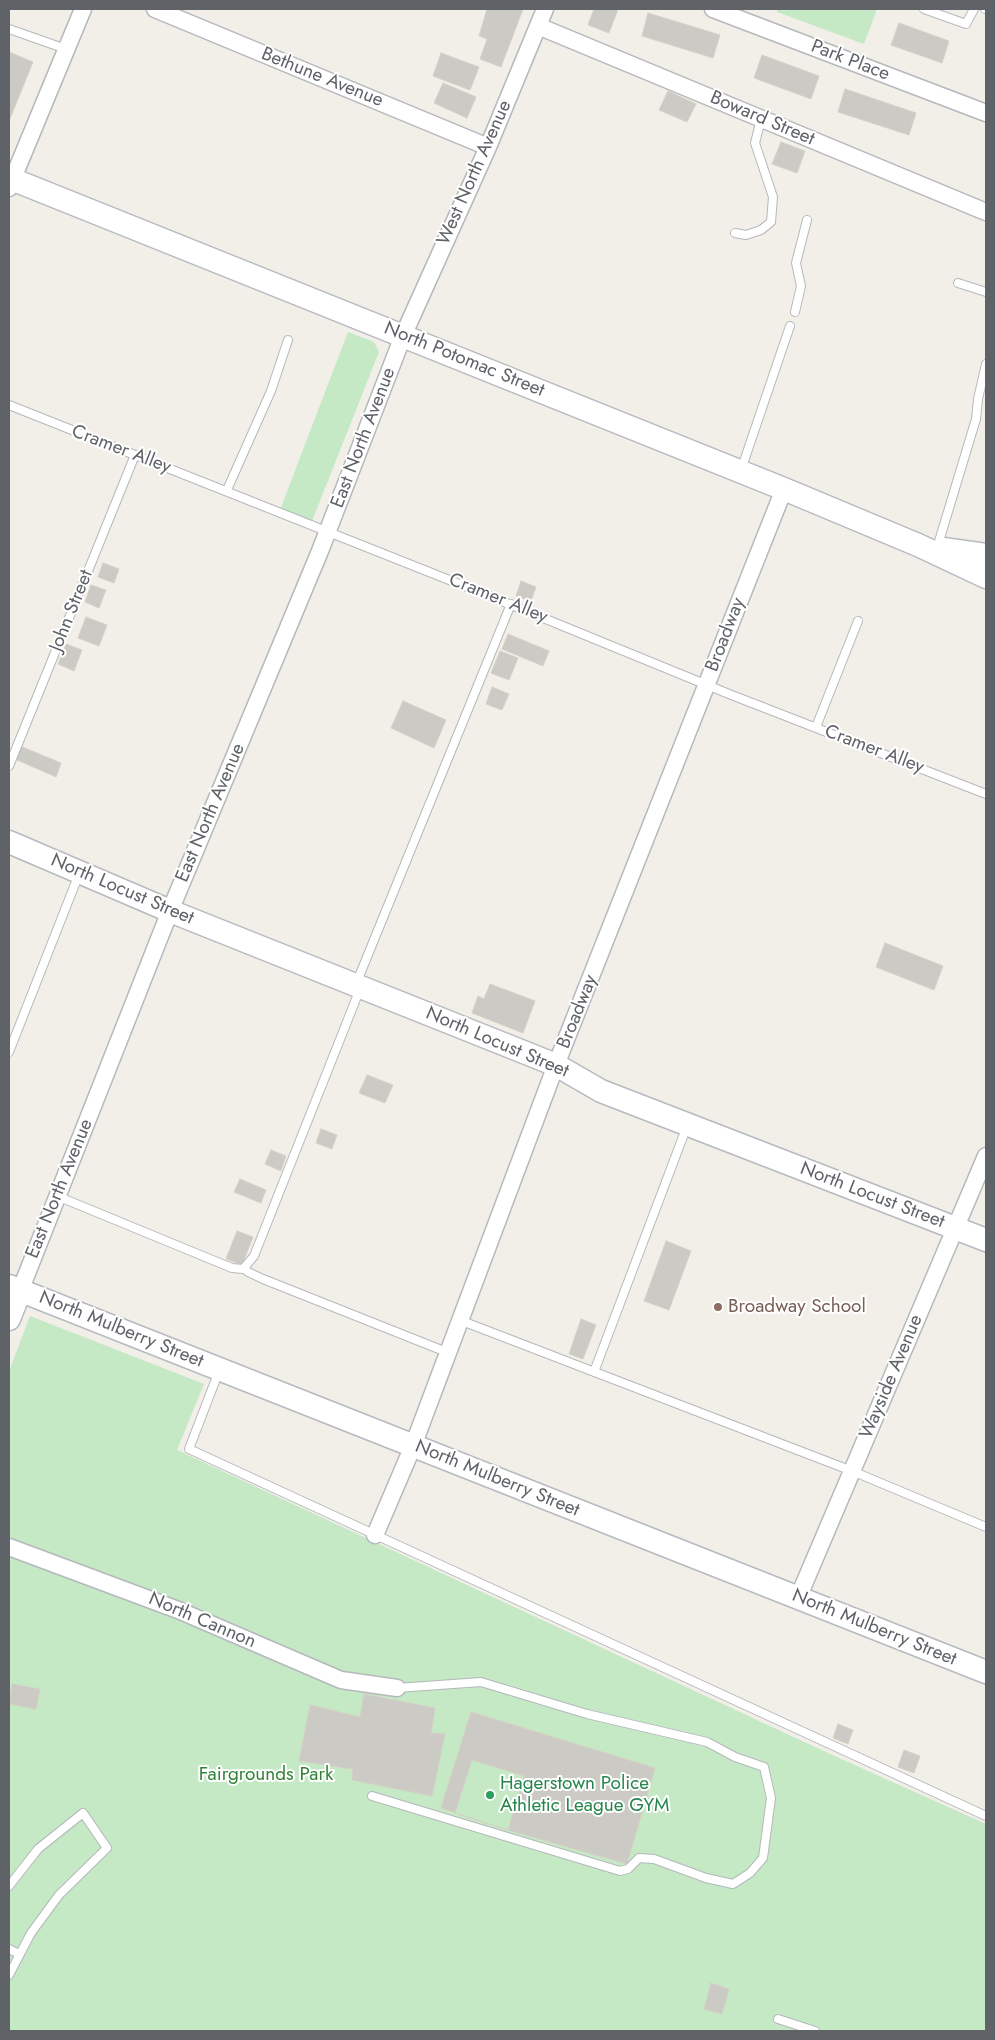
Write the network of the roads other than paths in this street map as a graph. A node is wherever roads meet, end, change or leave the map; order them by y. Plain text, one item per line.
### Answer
1 (83, 9) edge
2 (155, 9) edge
3 (545, 9) edge
4 (713, 9) edge
5 (924, 9) edge
6 (974, 9) edge
7 (538, 26) junction
8 (9, 29) edge
9 (66, 49) junction
10 (986, 113) edge
11 (761, 119) junction
12 (488, 147) junction
13 (10, 182) edge
14 (986, 212) edge
15 (807, 220) dead end
16 (735, 233) dead end
17 (958, 283) dead end
18 (986, 292) edge
19 (795, 312) dead end
20 (790, 326) dead end
21 (403, 336) junction
22 (288, 340) dead end
23 (986, 364) edge
24 (9, 405) edge
25 (135, 456) junction
26 (740, 472) junction
27 (784, 489) junction
28 (227, 490) junction
29 (328, 531) junction
30 (928, 546) junction
31 (986, 555) edge
32 (986, 577) edge
33 (511, 604) junction
34 (858, 621) dead end
35 (707, 684) junction
36 (816, 727) junction
37 (9, 766) edge
38 (986, 794) edge
39 (9, 842) edge
40 (80, 872) junction
41 (170, 911) junction
42 (358, 986) junction
43 (9, 1052) edge
44 (556, 1066) junction
45 (687, 1125) junction
46 (986, 1156) edge
47 (57, 1196) junction
48 (956, 1228) junction
49 (986, 1240) edge
50 (244, 1268) junction
51 (14, 1288) edge
52 (9, 1319) edge
53 (462, 1321) junction
54 (449, 1353) junction
55 (220, 1369) junction
56 (594, 1372) junction
57 (413, 1446) junction
58 (852, 1471) junction
59 (986, 1526) edge
60 (375, 1536) junction
61 (9, 1547) edge
62 (798, 1598) junction
63 (986, 1672) edge
64 (397, 1688) joint
65 (372, 1796) dead end
66 (986, 1816) edge
67 (9, 1886) edge
68 (9, 1949) edge
69 (19, 1954) junction
70 (9, 1975) edge
71 (778, 2020) dead end
72 (815, 2031) edge

1 - 9 street
2 - 12 street, Bethune Avenue
3 - 7 street, West North Avenue
4 - 10 street, Park Place
5 - 6 lane
7 - 11 street, Boward Street
7 - 12 street, West North Avenue
8 - 9 lane
9 - 13 street
11 - 14 street, Boward Street
11 - 16 lane
12 - 21 street, West North Avenue
13 - 21 main road, North Potomac Street
15 - 19 lane
17 - 18 lane
20 - 26 lane
21 - 26 main road, North Potomac Street
21 - 29 street, East North Avenue
22 - 28 lane
23 - 30 lane
24 - 25 lane, Cramer Alley
25 - 28 lane, Cramer Alley
25 - 37 lane, John Street
26 - 27 main road, North Potomac Street
27 - 30 main road, North Potomac Street
27 - 35 street, Broadway
28 - 29 lane, Cramer Alley
29 - 33 lane, Cramer Alley
29 - 41 street, East North Avenue
30 - 31 main road, North Potomac Street
30 - 32 main road, North Potomac Street
33 - 35 lane, Cramer Alley
33 - 42 lane
34 - 36 lane
35 - 36 lane, Cramer Alley
35 - 44 street, Broadway
36 - 38 lane, Cramer Alley
39 - 40 main road, North Locust Street
40 - 41 main road, North Locust Street
40 - 43 lane
41 - 42 main road, North Locust Street
41 - 47 street, East North Avenue
42 - 44 main road, North Locust Street
42 - 50 lane
44 - 45 main road, North Locust Street
44 - 53 street, Broadway
45 - 48 main road, North Locust Street
45 - 56 lane
46 - 48 street, Wayside Avenue
47 - 50 lane
47 - 51 street, East North Avenue
48 - 49 main road, North Locust Street
48 - 58 street, Wayside Avenue
50 - 54 lane
51 - 52 main road
51 - 55 main road, North Mulberry Street
53 - 54 street, Broadway
53 - 56 lane
54 - 57 street, Broadway
55 - 57 main road, North Mulberry Street
55 - 60 lane
56 - 58 lane
57 - 60 street, Broadway
57 - 62 main road, North Mulberry Street
58 - 59 lane
58 - 62 street, Wayside Avenue
60 - 66 lane
61 - 64 street, North Cannon
62 - 63 main road, North Mulberry Street
64 - 65 lane
67 - 69 lane
68 - 69 lane
69 - 70 lane
71 - 72 lane

